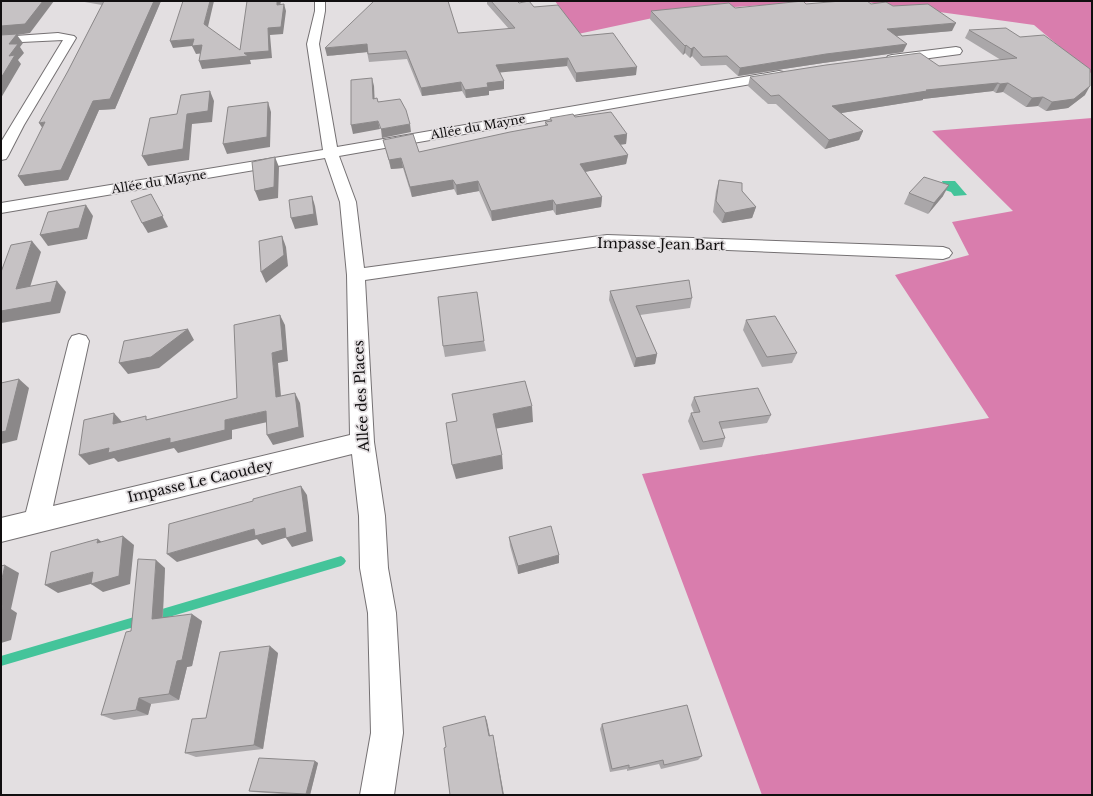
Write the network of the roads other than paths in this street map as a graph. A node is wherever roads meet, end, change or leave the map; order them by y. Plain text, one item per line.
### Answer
1 (320, 1) edge
2 (1, 40) edge
3 (956, 50) dead end
4 (878, 61) edge
5 (792, 73) edge
6 (331, 153) junction
7 (1, 156) edge
8 (1, 208) edge
9 (943, 253) dead end
10 (356, 276) junction
11 (79, 341) dead end
12 (362, 442) junction
13 (37, 520) junction
14 (1, 530) edge
15 (377, 795) edge

1 - 6 street, Allée des Places
2 - 7 street
3 - 4 street
5 - 6 street, Allée du Mayne
6 - 8 street, Allée du Mayne
6 - 10 street, Allée des Places
9 - 10 street, Impasse Jean Bart
10 - 12 street, Allée des Places
11 - 13 street
12 - 13 street, Impasse Le Caoudey
12 - 15 street, Allée des Places
13 - 14 street, Impasse Le Caoudey

